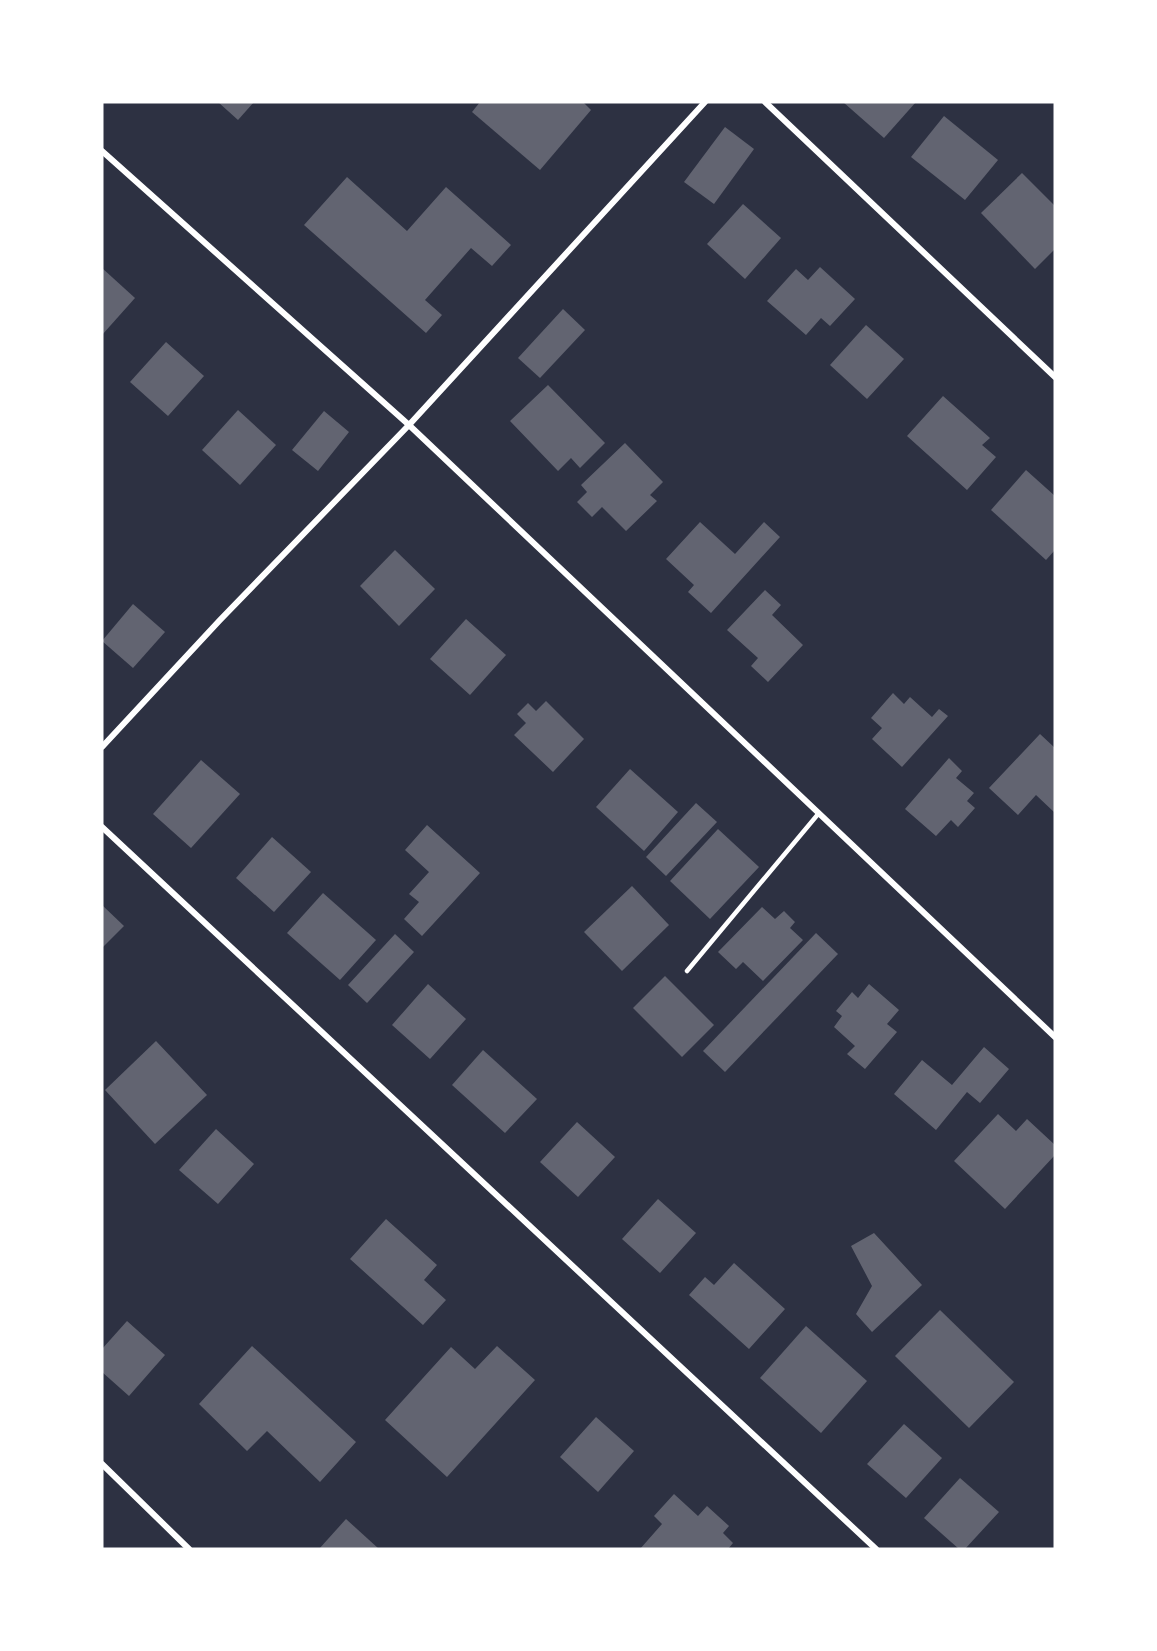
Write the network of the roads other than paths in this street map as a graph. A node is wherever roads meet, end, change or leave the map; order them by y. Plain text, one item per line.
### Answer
1 (705, 102) edge
2 (765, 102) edge
3 (102, 151) edge
4 (1055, 377) edge
5 (409, 425) junction
6 (102, 747) edge
7 (819, 813) junction
8 (102, 827) edge
9 (687, 971) dead end
10 (1055, 1037) edge
11 (102, 1464) edge
12 (189, 1549) edge
13 (876, 1549) edge

1 - 5 street
2 - 4 street
3 - 5 street
5 - 6 street
5 - 7 street
7 - 9 lane
7 - 10 street
8 - 13 street
11 - 12 street

